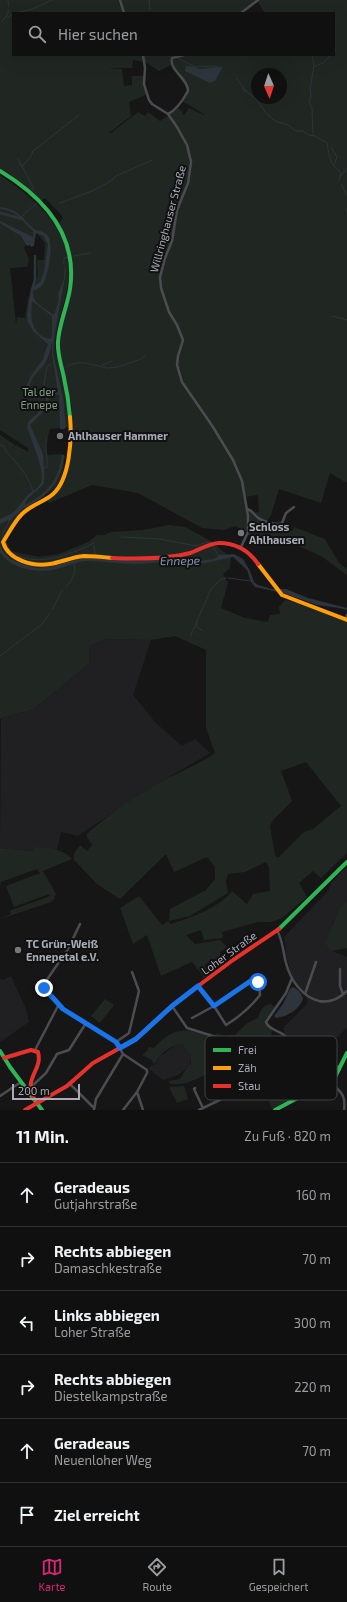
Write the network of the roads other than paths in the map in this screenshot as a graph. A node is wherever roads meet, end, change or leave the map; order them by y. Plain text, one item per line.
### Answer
1 (120, 0) edge
2 (258, 0) edge
3 (124, 12) edge
4 (242, 12) edge
5 (143, 56) edge
6 (180, 56) edge
7 (168, 114) junction
8 (0, 171) edge
9 (294, 507) dead end
10 (247, 509) junction
11 (241, 547) junction
12 (347, 618) edge
13 (347, 862) edge
14 (80, 924) dead end
15 (277, 930) junction
16 (316, 962) dead end
17 (340, 969) dead end
18 (132, 972) dead end
19 (292, 978) junction
20 (198, 986) junction
21 (346, 991) edge
22 (305, 994) junction
23 (343, 994) junction
24 (59, 1004) junction
25 (172, 1006) junction
26 (214, 1006) junction
27 (192, 1018) dead end
28 (86, 1023) junction
29 (210, 1036) edge
30 (285, 1036) edge
31 (116, 1042) junction
32 (120, 1048) junction
33 (36, 1050) junction
34 (0, 1051) edge
35 (347, 1053) edge
36 (122, 1054) junction
37 (13, 1056) junction
38 (2, 1059) edge
39 (7, 1063) junction
40 (339, 1067) joint
41 (337, 1071) edge
42 (21, 1082) junction
43 (70, 1084) junction
44 (195, 1088) dead end
45 (28, 1089) junction
46 (337, 1089) edge
47 (136, 1092) junction
48 (0, 1096) edge
49 (220, 1100) edge
50 (294, 1100) edge
51 (37, 1104) junction
52 (203, 1108) junction
53 (94, 1109) edge
54 (25, 1110) edge
55 (42, 1110) edge
56 (123, 1110) edge
57 (143, 1110) edge
58 (199, 1110) edge
59 (275, 1110) edge
60 (344, 1110) edge

1 - 3 street
2 - 4 street
5 - 7 street, Willringhauser Straße
6 - 7 street
7 - 10 street, Willringhauser Straße
8 - 11 street
9 - 10 street
10 - 11 street, Willringhauser Straße
11 - 12 street
13 - 15 street, Loher Straße
14 - 24 street
15 - 19 street
15 - 20 street, Loher Straße
16 - 22 street
17 - 23 street
18 - 31 street
19 - 22 street
19 - 30 street
20 - 25 street, Loher Straße
20 - 26 street
21 - 23 street
22 - 23 street
24 - 28 street
24 - 33 street
25 - 29 street
25 - 32 street, Loher Straße
26 - 26 street
26 - 27 street
28 - 31 street
28 - 45 street
31 - 32 street
32 - 36 street
32 - 43 street, Loher Straße
33 - 37 street
33 - 45 street
34 - 38 street
35 - 40 street
36 - 47 street
36 - 53 street
37 - 38 street
37 - 39 street
38 - 39 street
39 - 42 street
40 - 41 street
42 - 45 street
42 - 48 street
43 - 51 street, Loher Straße
43 - 53 street
44 - 52 street
45 - 51 street
46 - 60 street
47 - 56 street
47 - 57 street
49 - 52 street
50 - 59 street
51 - 54 street, Loher Straße
51 - 55 street
52 - 58 street

